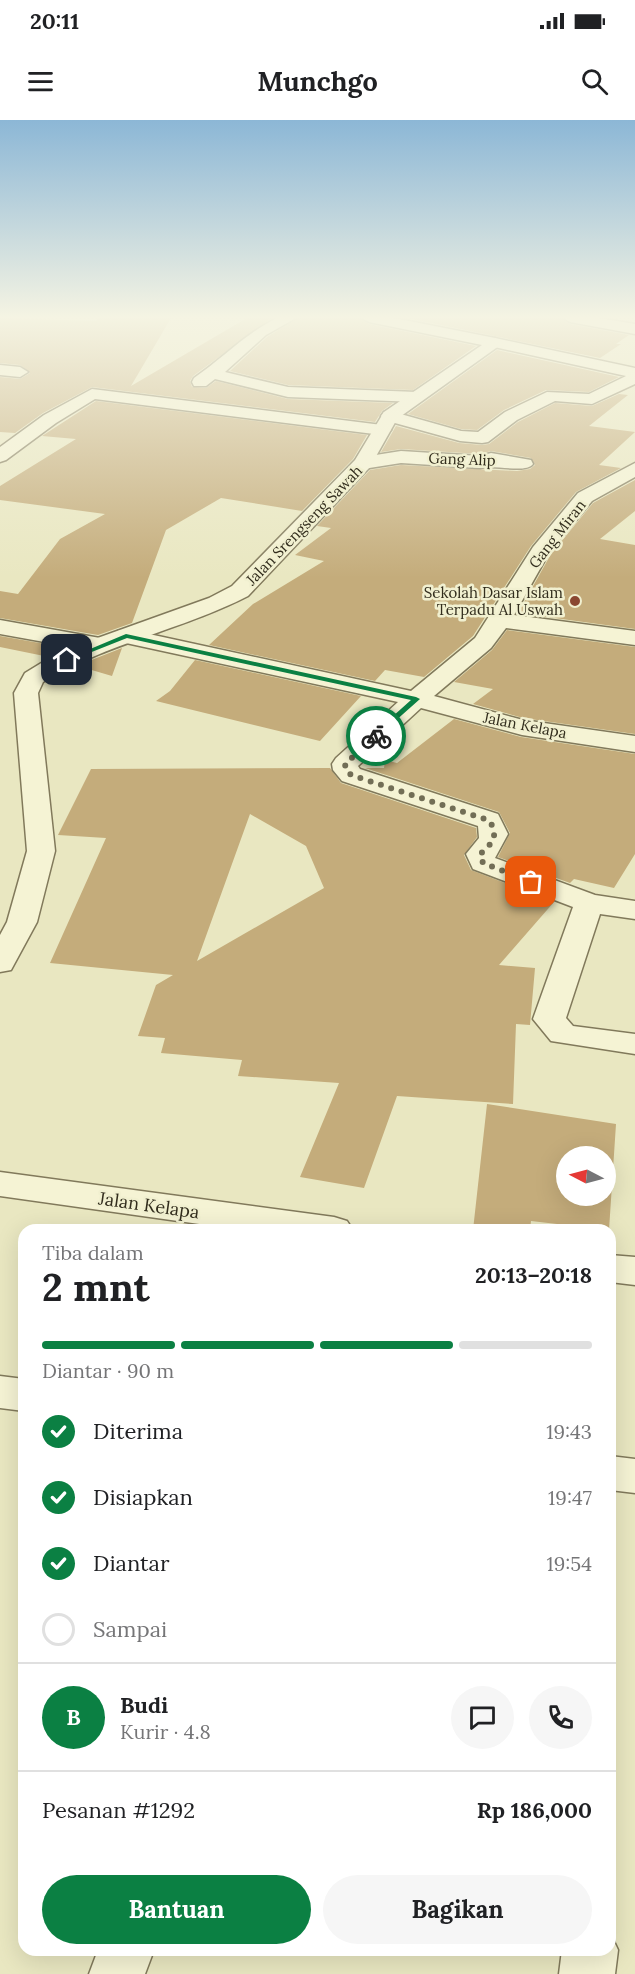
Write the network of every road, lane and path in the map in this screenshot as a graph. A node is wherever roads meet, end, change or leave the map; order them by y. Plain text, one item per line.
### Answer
1 (74, 405) edge
2 (191, 405) edge
3 (408, 405) edge
4 (535, 405) edge
5 (386, 423) junction
6 (0, 456) edge
7 (363, 463) junction
8 (524, 464) dead end
9 (635, 469) edge
10 (500, 620) junction
11 (0, 627) edge
12 (126, 636) junction
13 (635, 638) edge
14 (100, 645) junction
15 (416, 699) junction
16 (635, 744) edge
17 (589, 903) junction
18 (635, 910) edge
19 (0, 963) edge
20 (635, 1044) edge
21 (0, 1184) edge
22 (290, 1224) edge
23 (616, 1269) edge
24 (635, 1271) edge
25 (0, 1392) edge
26 (18, 1394) edge
27 (616, 1474) edge
28 (635, 1476) edge
29 (124, 1956) edge
30 (589, 1956) edge
31 (117, 1974) edge
32 (587, 1974) edge

1 - 6 street
2 - 5 street
3 - 5 street, Jalan Srengseng Sawah
4 - 5 street
5 - 7 street, Jalan Srengseng Sawah
7 - 8 street, Gang Alip
7 - 12 street, Jalan Srengseng Sawah
9 - 10 street, Gang Miran
10 - 13 street
10 - 15 street, Gang Miran
11 - 14 street
12 - 14 street, Jalan Srengseng Sawah
12 - 15 street, Jalan Kelapa
14 - 19 street, Jalan Srengseng Sawah
15 - 16 street, Jalan Kelapa
15 - 17 street, Gang Miran
17 - 18 street
17 - 20 street
21 - 22 street, Jalan Kelapa
23 - 24 street
25 - 26 street
27 - 28 street
29 - 31 street
30 - 32 street

